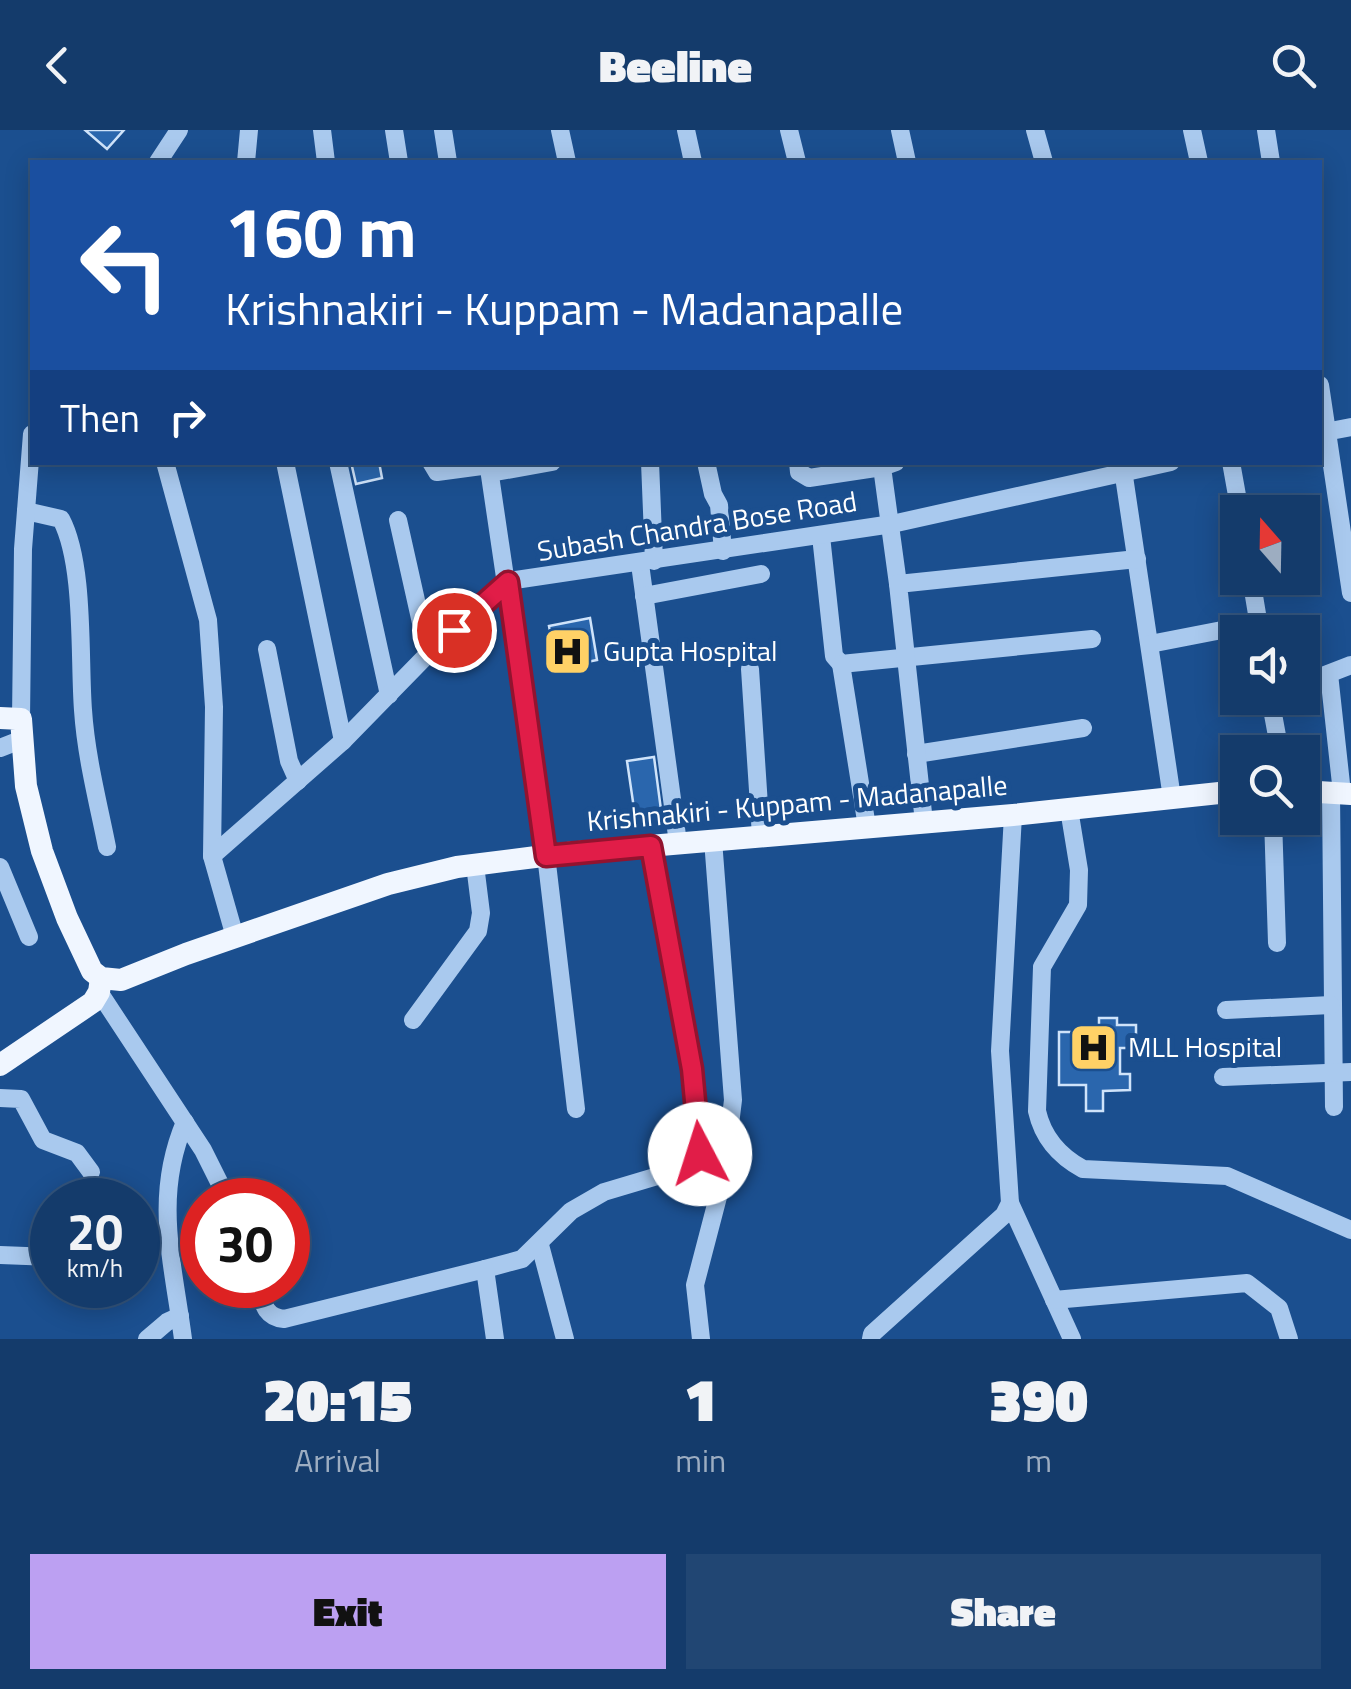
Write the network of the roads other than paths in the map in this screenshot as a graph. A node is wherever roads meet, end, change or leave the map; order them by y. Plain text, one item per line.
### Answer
1 (179, 130) edge
2 (249, 130) edge
3 (322, 130) edge
4 (394, 130) edge
5 (443, 130) edge
6 (560, 130) edge
7 (686, 130) edge
8 (789, 130) edge
9 (900, 130) edge
10 (1035, 130) edge
11 (1192, 130) edge
12 (1266, 130) edge
13 (159, 160) edge
14 (246, 160) edge
15 (326, 160) edge
16 (400, 160) edge
17 (448, 160) edge
18 (568, 160) edge
19 (692, 160) edge
20 (796, 160) edge
21 (906, 160) edge
22 (1043, 160) edge
23 (1199, 160) edge
24 (1272, 160) edge
25 (1351, 427) edge
26 (1324, 432) edge
27 (30, 464) edge
28 (166, 465) edge
29 (285, 465) edge
30 (339, 465) edge
31 (433, 465) edge
32 (514, 465) edge
33 (650, 465) edge
34 (707, 465) edge
35 (798, 465) edge
36 (889, 465) edge
37 (1232, 465) edge
38 (489, 467) edge
39 (1123, 467) edge
40 (1237, 495) edge
41 (26, 511) junction
42 (398, 520) dead end
43 (892, 524) junction
44 (821, 536) junction
45 (723, 551) junction
46 (1137, 559) junction
47 (647, 562) junction
48 (761, 574) dead end
49 (508, 582) junction
50 (898, 584) junction
51 (1351, 593) edge
52 (644, 596) junction
53 (1220, 634) edge
54 (1092, 640) dead end
55 (1150, 644) junction
56 (267, 650) dead end
57 (428, 654) junction
58 (908, 660) junction
59 (841, 664) junction
60 (1351, 665) edge
61 (750, 669) dead end
62 (1329, 674) junction
63 (1320, 677) edge
64 (389, 695) junction
65 (15, 726) edge
66 (1084, 728) dead end
67 (343, 741) junction
68 (0, 748) edge
69 (916, 754) junction
70 (298, 781) junction
71 (1220, 793) edge
72 (1341, 793) edge
73 (1172, 798) junction
74 (1069, 809) junction
75 (1013, 815) junction
76 (924, 822) junction
77 (866, 827) junction
78 (1274, 835) edge
79 (761, 836) junction
80 (714, 840) junction
81 (678, 844) junction
82 (651, 846) junction
83 (106, 847) dead end
84 (212, 856) junction
85 (546, 856) junction
86 (474, 865) junction
87 (0, 867) edge
88 (1351, 873) edge
89 (1331, 874) junction
90 (1331, 932) junction
91 (1351, 932) edge
92 (235, 937) junction
93 (29, 938) dead end
94 (1277, 943) dead end
95 (100, 985) junction
96 (1351, 992) edge
97 (1331, 999) junction
98 (1226, 1010) dead end
99 (413, 1020) dead end
100 (0, 1065) edge
101 (1342, 1073) edge
102 (1223, 1077) dead end
103 (0, 1098) edge
104 (1334, 1107) dead end
105 (576, 1109) dead end
106 (185, 1122) junction
107 (91, 1172) dead end
108 (216, 1178) edge
109 (1010, 1203) junction
110 (1351, 1230) edge
111 (540, 1245) junction
112 (0, 1256) edge
113 (30, 1257) edge
114 (484, 1269) junction
115 (1054, 1300) junction
116 (266, 1308) edge
117 (180, 1316) junction
118 (147, 1339) edge
119 (183, 1339) edge
120 (495, 1339) edge
121 (565, 1339) edge
122 (701, 1339) edge
123 (871, 1339) edge
124 (1072, 1339) edge
125 (1289, 1339) edge

1 - 13 street
2 - 14 street
3 - 15 street
4 - 16 street
5 - 17 street
6 - 18 street
7 - 19 street
8 - 20 street
9 - 21 street
10 - 22 street
11 - 23 street
12 - 24 street
25 - 26 street
26 - 51 street
27 - 41 street
28 - 84 street
29 - 67 street
30 - 64 street
31 - 38 street
32 - 38 street
33 - 47 street
34 - 45 street
35 - 36 street
36 - 43 street
37 - 40 street
38 - 49 street
39 - 43 street, Subash Chandra Bose Road
39 - 46 street
41 - 65 street
41 - 83 street
42 - 57 street
43 - 44 street, Subash Chandra Bose Road
43 - 50 street
44 - 45 street, Subash Chandra Bose Road
44 - 59 street
45 - 47 street, Subash Chandra Bose Road
46 - 50 street
46 - 55 street
47 - 49 street, Subash Chandra Bose Road
47 - 52 street
48 - 52 street
49 - 57 street, Subash Chandra Bose Road
49 - 85 street
50 - 58 street
52 - 81 street
53 - 55 street
54 - 58 street
55 - 73 street
56 - 70 street
57 - 64 street, Subash Chandra Bose Road
58 - 59 street
58 - 69 street
59 - 77 street
60 - 62 street
61 - 79 street
62 - 63 street
62 - 72 street
64 - 67 street, Subash Chandra Bose Road
65 - 68 street
65 - 95 main road
66 - 69 street
67 - 70 street, Subash Chandra Bose Road
69 - 76 street
70 - 84 street, Subash Chandra Bose Road
71 - 73 main road, Krishnakiri - Kuppam - Madanapalle
72 - 89 street
73 - 74 main road, Krishnakiri - Kuppam - Madanapalle
74 - 75 main road, Krishnakiri - Kuppam - Madanapalle
74 - 110 street
75 - 76 main road, Krishnakiri - Kuppam - Madanapalle
75 - 109 street
76 - 77 main road, Krishnakiri - Kuppam - Madanapalle
77 - 79 main road, Krishnakiri - Kuppam - Madanapalle
78 - 94 street
79 - 80 main road, Krishnakiri - Kuppam - Madanapalle
80 - 81 main road, Krishnakiri - Kuppam - Madanapalle
80 - 122 street
81 - 82 main road, Krishnakiri - Kuppam - Madanapalle
82 - 85 main road, Krishnakiri - Kuppam - Madanapalle
82 - 111 street
84 - 92 street
85 - 86 main road, Krishnakiri - Kuppam - Madanapalle
85 - 105 street
86 - 92 main road, Krishnakiri - Kuppam - Madanapalle
86 - 99 street
87 - 93 street
88 - 89 street
89 - 90 street
90 - 91 street
90 - 97 street
92 - 95 main road, Krishnakiri - Kuppam - Madanapalle
95 - 100 main road
95 - 106 street
96 - 97 street
97 - 98 street
97 - 101 street
101 - 102 street
101 - 104 street
103 - 107 street
106 - 108 street
106 - 117 street
109 - 115 street
109 - 123 street
111 - 114 street
111 - 121 street
112 - 113 street
114 - 116 street
114 - 120 street
115 - 124 street
115 - 125 street
117 - 118 street
117 - 119 street

